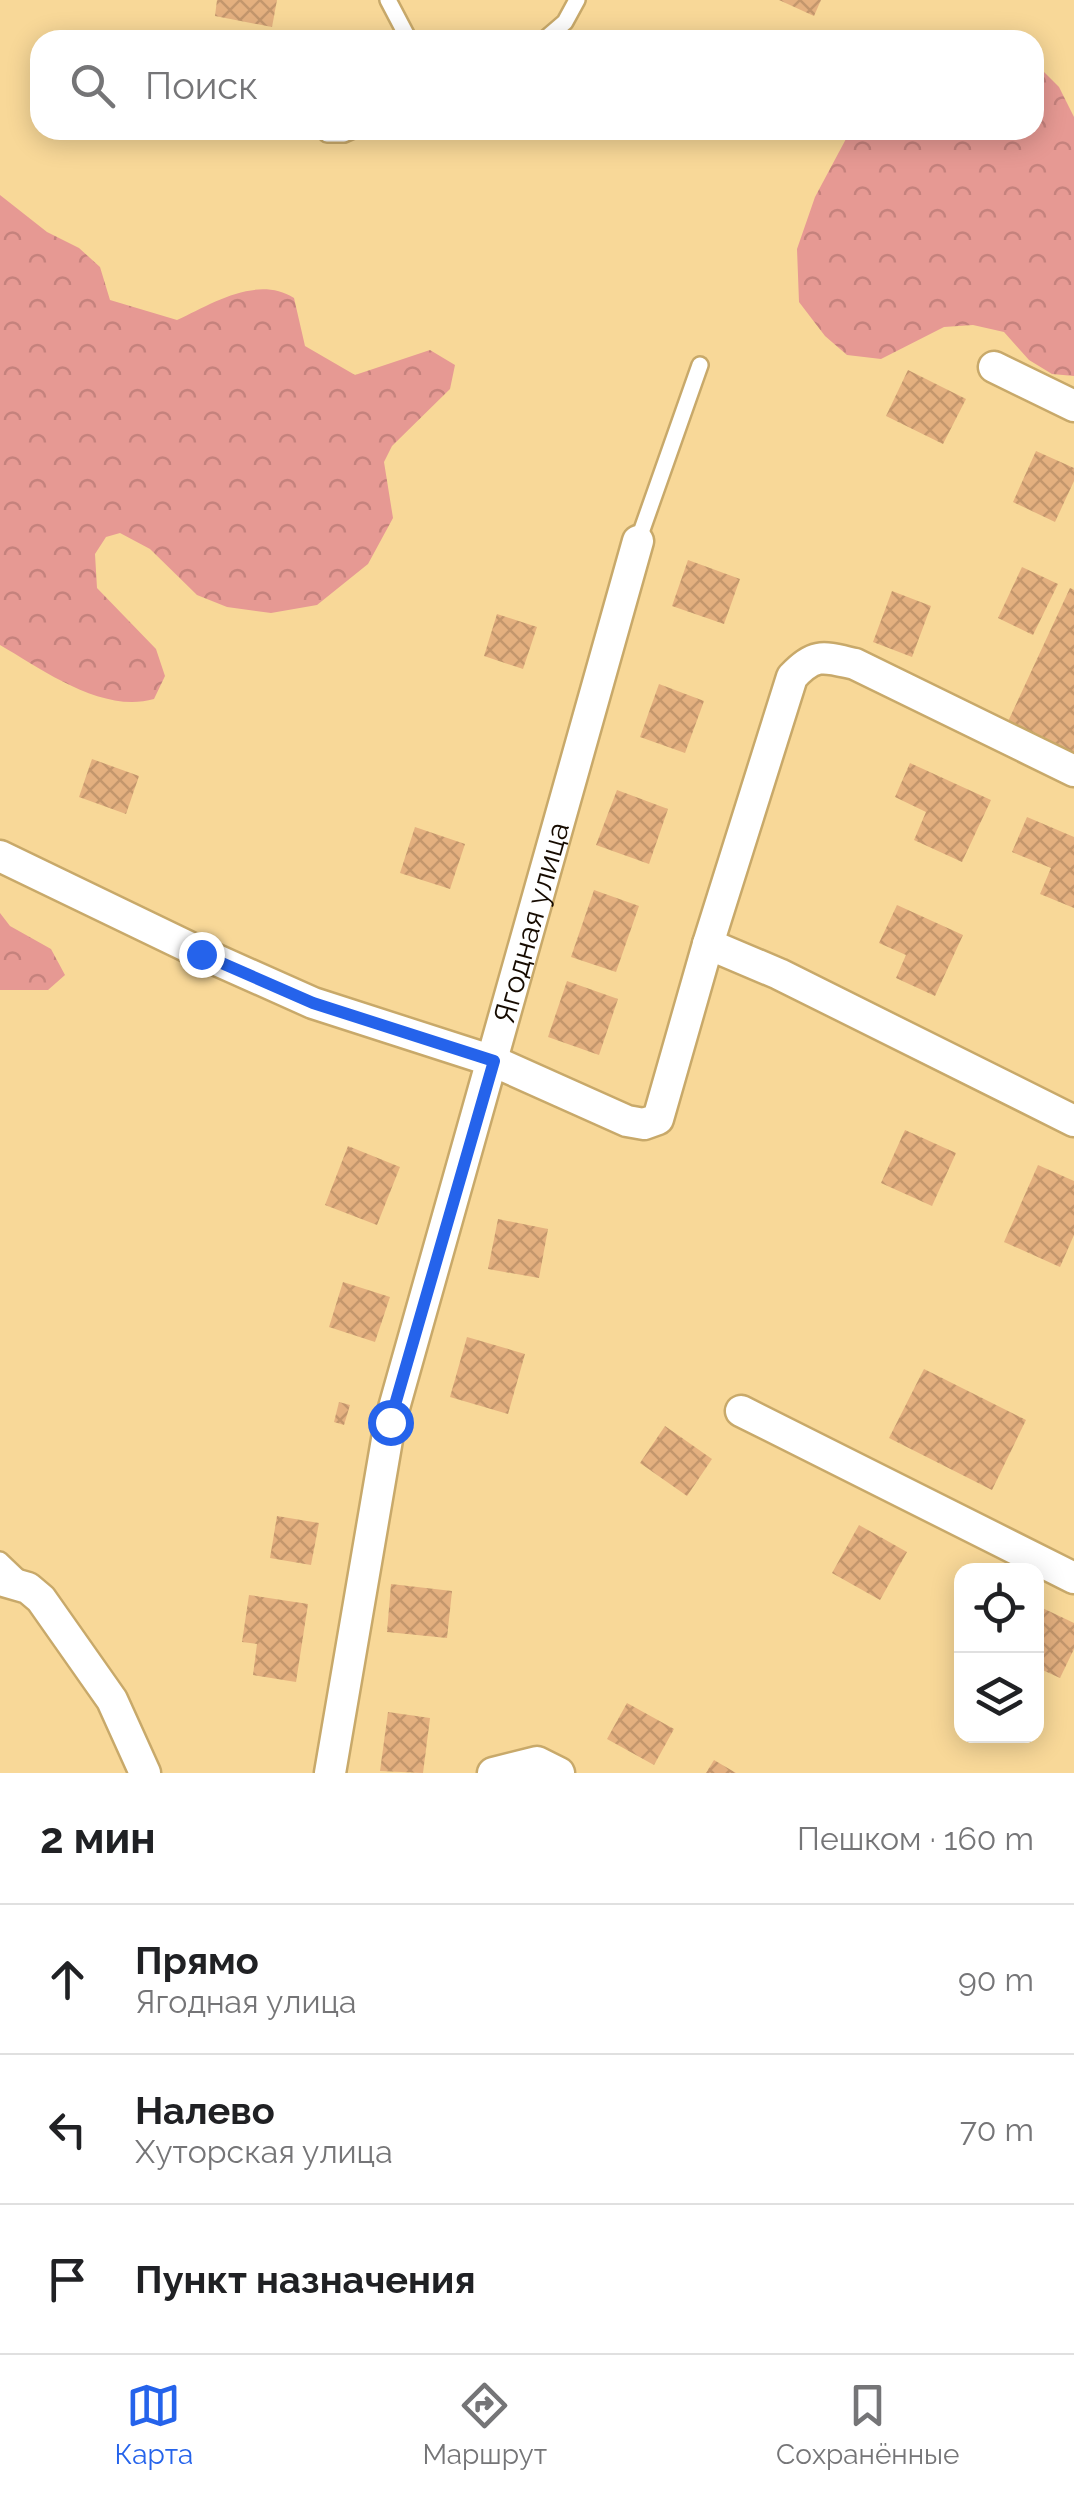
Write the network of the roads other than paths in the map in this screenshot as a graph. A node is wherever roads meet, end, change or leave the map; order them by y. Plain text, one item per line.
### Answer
1 (388, 0) edge
2 (577, 0) edge
3 (404, 30) edge
4 (556, 30) edge
5 (700, 365) dead end
6 (994, 366) dead end
7 (1074, 406) edge
8 (638, 541) joint
9 (1074, 771) edge
10 (0, 856) edge
11 (708, 944) junction
12 (494, 1061) junction
13 (1074, 1122) edge
14 (741, 1411) dead end
15 (0, 1560) edge
16 (1074, 1578) edge
17 (14, 1584) edge
18 (548, 1767) edge
19 (145, 1773) edge
20 (330, 1773) edge
21 (493, 1773) edge

1 - 3 lane
2 - 4 lane
5 - 8 lane
6 - 7 street
8 - 12 street, Ягодная улица
9 - 11 street
10 - 12 street
11 - 12 street
11 - 13 street
12 - 20 street, Ягодная улица
14 - 16 street
15 - 17 lane
17 - 19 street
18 - 21 street

